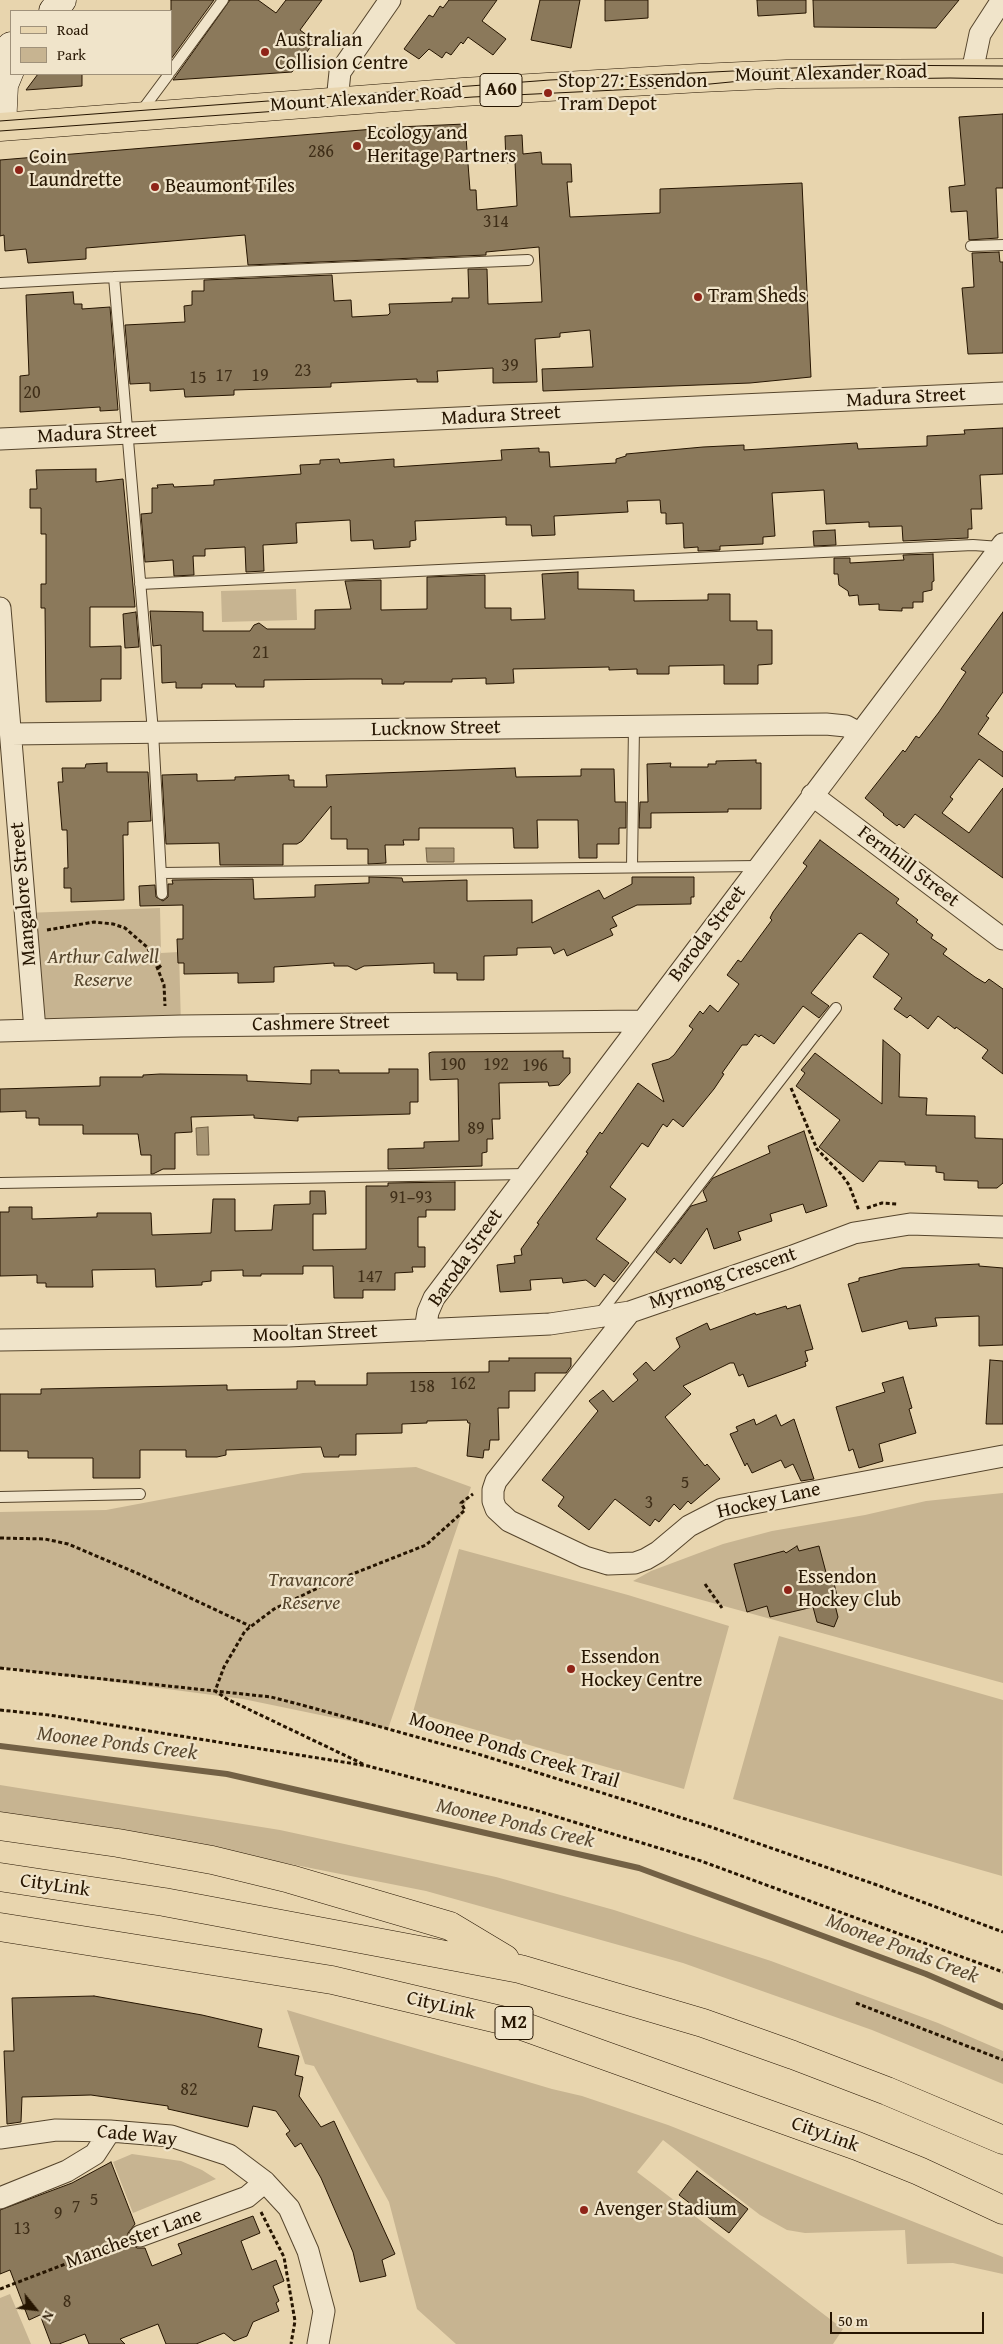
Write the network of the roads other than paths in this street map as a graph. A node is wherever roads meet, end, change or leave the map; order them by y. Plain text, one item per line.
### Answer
1 (62, 0) edge
2 (223, 0) edge
3 (390, 0) edge
4 (1002, 0) edge
5 (54, 10) edge
6 (10, 47) edge
7 (0, 61) edge
8 (172, 69) edge
9 (10, 71) edge
10 (972, 72) junction
11 (1003, 73) edge
12 (168, 75) edge
13 (337, 101) junction
14 (138, 116) junction
15 (1, 126) edge
16 (1003, 245) edge
17 (971, 246) dead end
18 (528, 260) dead end
19 (114, 277) junction
20 (0, 283) edge
21 (1003, 393) edge
22 (127, 433) junction
23 (0, 439) edge
24 (1002, 546) edge
25 (140, 584) junction
26 (0, 608) edge
27 (634, 726) junction
28 (153, 732) junction
29 (859, 733) junction
30 (11, 734) junction
31 (812, 795) junction
32 (760, 866) junction
33 (632, 867) junction
34 (161, 873) junction
35 (162, 894) dead end
36 (1003, 939) edge
37 (836, 1008) dead end
38 (642, 1020) junction
39 (35, 1030) junction
40 (0, 1031) edge
41 (526, 1174) junction
42 (0, 1183) edge
43 (1003, 1228) edge
44 (630, 1312) junction
45 (596, 1318) junction
46 (424, 1330) junction
47 (0, 1340) edge
48 (1003, 1456) edge
49 (512, 1462) joint
50 (140, 1494) dead end
51 (0, 1497) edge
52 (0, 1826) edge
53 (0, 1878) edge
54 (0, 1927) edge
55 (520, 1969) junction
56 (110, 2131) junction
57 (0, 2138) edge
58 (1003, 2140) edge
59 (265, 2182) junction
60 (0, 2198) edge
61 (1003, 2210) edge
62 (140, 2236) road end
63 (318, 2344) edge

1 - 5 street
2 - 8 lane
3 - 13 street
4 - 10 street
6 - 7 street
9 - 15 street
10 - 11 main road, Mount Alexander Road / A60
10 - 13 main road, Mount Alexander Road / A60
12 - 14 lane
13 - 14 main road, Mount Alexander Road / A60
14 - 15 main road, Mount Alexander Road / A60
16 - 17 lane
18 - 19 lane
19 - 20 lane
19 - 22 lane
21 - 22 street, Madura Street
22 - 23 street, Madura Street
22 - 25 lane
24 - 25 lane
24 - 29 street, Baroda Street
25 - 28 lane
26 - 30 street, Mangalore Street
27 - 28 street, Lucknow Street
27 - 29 street, Lucknow Street
27 - 33 lane
28 - 30 street, Lucknow Street
28 - 34 lane
29 - 31 street, Baroda Street
30 - 39 street, Mangalore Street
31 - 32 street, Baroda Street
31 - 36 street, Fernhill Street
32 - 33 lane
32 - 38 street, Baroda Street
33 - 34 lane
34 - 35 lane
37 - 45 lane
38 - 39 street, Cashmere Street
38 - 41 street, Baroda Street
39 - 40 street, Cashmere Street
41 - 42 lane
41 - 46 street, Baroda Street
43 - 44 street, Myrnong Crescent
44 - 45 street, Mooltan Street
44 - 49 street, Myrnong Crescent
45 - 46 street, Mooltan Street
46 - 47 street, Mooltan Street
48 - 49 street, Hockey Lane
50 - 51 lane
52 - 55 main road
53 - 55 main road, CityLink
54 - 61 main road, CityLink / M2
55 - 58 main road, CityLink
56 - 57 street, Cade Way
56 - 59 street, Cade Way
56 - 60 street
59 - 62 street, Manchester Lane
59 - 63 street, Cade Way

